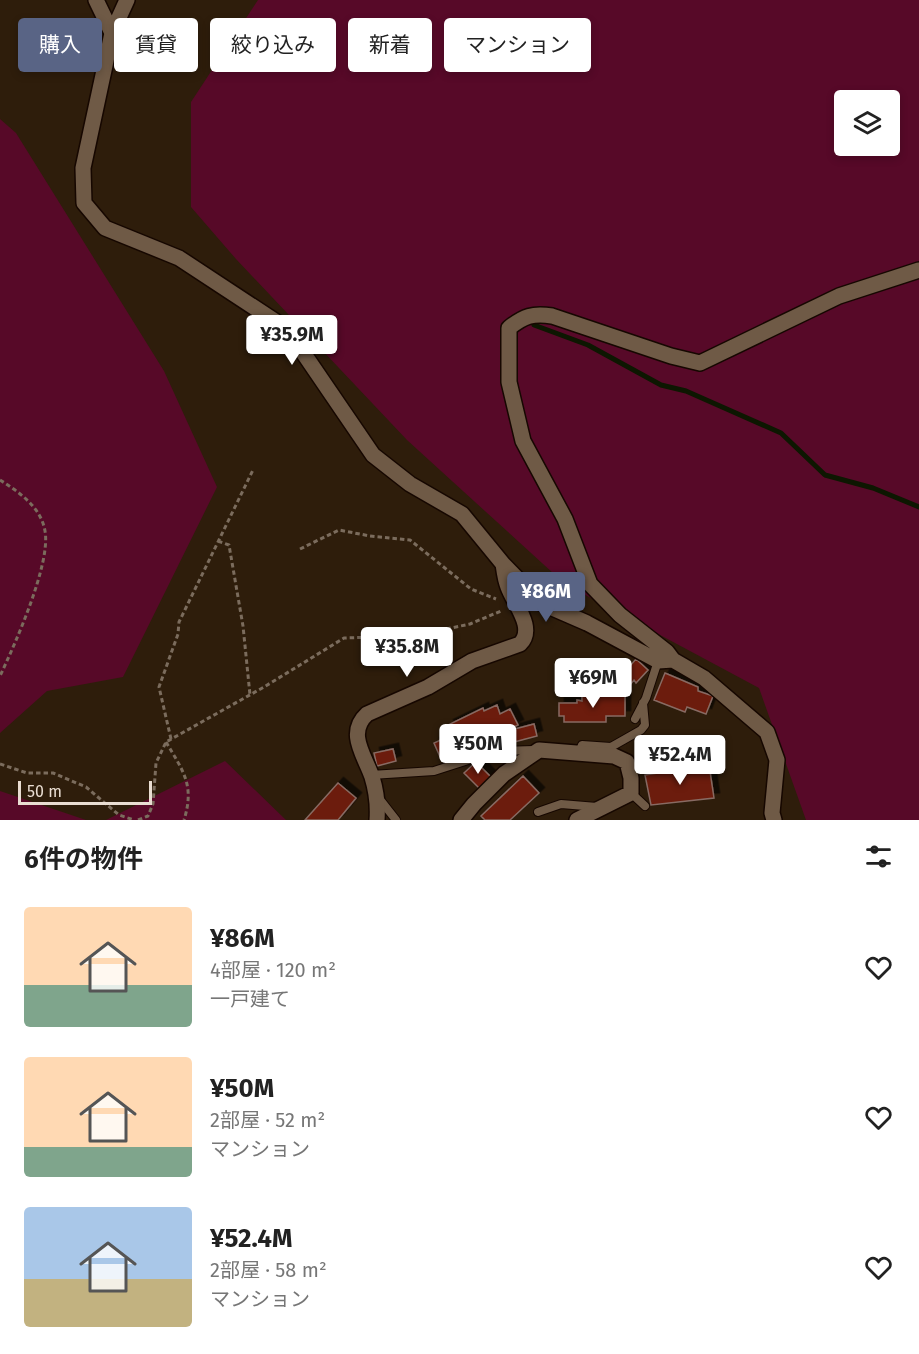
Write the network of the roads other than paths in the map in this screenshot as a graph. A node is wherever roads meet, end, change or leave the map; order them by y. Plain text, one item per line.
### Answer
1 (96, 0) edge
2 (127, 0) edge
3 (112, 33) junction
4 (919, 270) edge
5 (503, 564) junction
6 (665, 661) junction
7 (643, 704) junction
8 (635, 718) dead end
9 (539, 750) junction
10 (579, 753) junction
11 (371, 774) junction
12 (632, 793) junction
13 (375, 794) junction
14 (645, 806) dead end
15 (600, 808) junction
16 (538, 812) dead end
17 (377, 820) edge
18 (396, 820) edge
19 (461, 820) edge
20 (577, 820) edge
21 (774, 820) edge

1 - 3 street
2 - 3 street
3 - 5 street
4 - 6 street
5 - 6 street
5 - 11 street
6 - 7 lane
6 - 21 street
7 - 8 lane
7 - 10 lane
9 - 10 street
9 - 11 lane
9 - 19 street
10 - 12 street
11 - 13 street
12 - 14 lane
12 - 15 street
13 - 17 street
13 - 18 lane
15 - 16 lane
15 - 20 street

